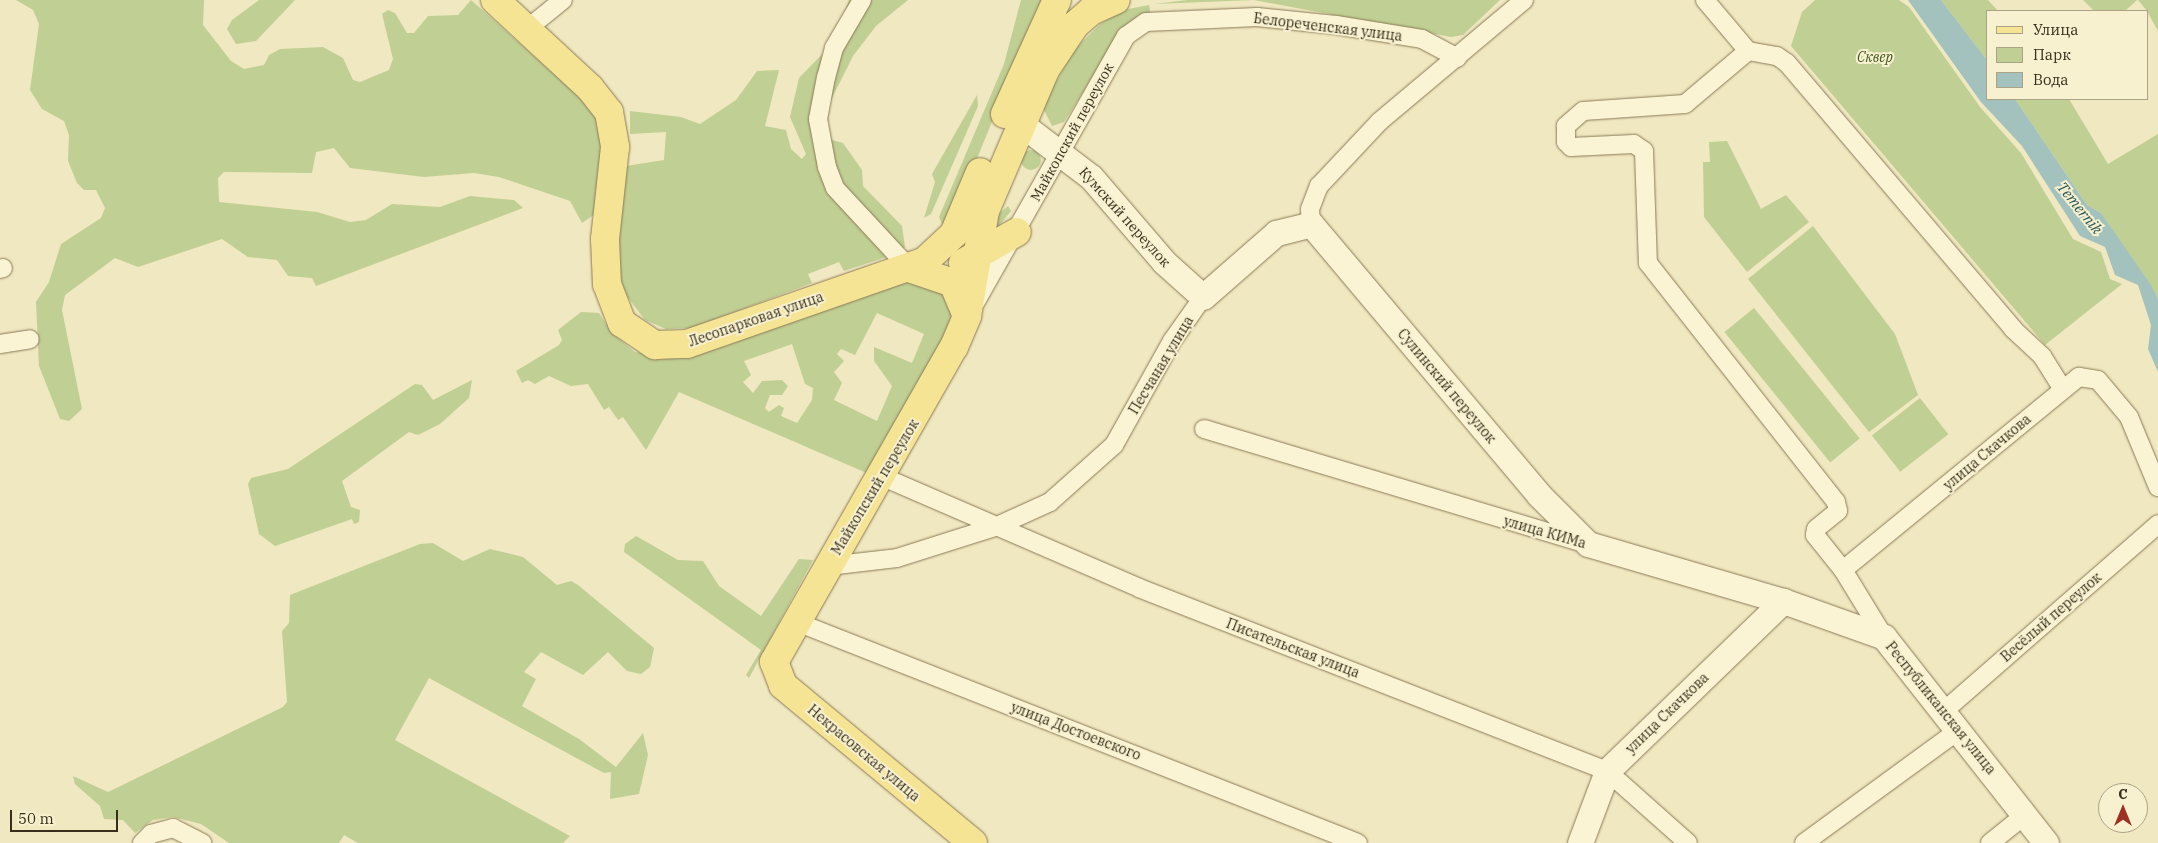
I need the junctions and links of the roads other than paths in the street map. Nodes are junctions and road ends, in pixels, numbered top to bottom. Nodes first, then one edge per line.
1 (495, 0) edge
2 (563, 0) edge
3 (862, 0) edge
4 (1057, 0) edge
5 (1116, 0) edge
6 (1524, 0) edge
7 (1705, 0) edge
8 (1135, 27) joint
9 (527, 29) junction
10 (1748, 50) junction
11 (1457, 58) junction
12 (1020, 123) junction
13 (1060, 152) junction
14 (1311, 224) junction
15 (1017, 232) junction
16 (970, 241) junction
17 (909, 268) junction
18 (1204, 297) junction
19 (967, 316) junction
20 (30, 339) dead end
21 (0, 344) edge
22 (2063, 389) junction
23 (1204, 429) dead end
24 (883, 477) junction
25 (2158, 487) edge
26 (2158, 524) edge
27 (995, 527) junction
28 (1588, 544) junction
29 (828, 566) junction
30 (1843, 570) junction
31 (1783, 601) junction
32 (794, 621) junction
33 (1884, 638) junction
34 (776, 653) joint
35 (1944, 711) junction
36 (1959, 730) junction
37 (1607, 771) junction
38 (2026, 815) junction
39 (142, 843) edge
40 (202, 843) edge
41 (973, 843) edge
42 (1358, 843) edge
43 (1580, 843) edge
44 (1688, 843) edge
45 (1804, 843) edge
46 (1990, 843) edge
47 (2046, 843) edge

1 - 9 main road, Лесопарковая улица
2 - 9 street
3 - 17 street
4 - 16 main road, Майкопский переулок
5 - 12 main road, Майкопский переулок
6 - 11 street
7 - 10 street
8 - 11 street, Белореченская улица
8 - 13 street, Майкопский переулок
9 - 17 main road, Лесопарковая улица
10 - 22 street
10 - 30 street, Республиканская улица
11 - 14 street
12 - 13 street, Кумский переулок
12 - 16 main road, Майкопский переулок
13 - 15 street, Майкопский переулок
13 - 18 street, Кумский переулок
14 - 18 street, Песчаная улица
14 - 28 street, Сулинский переулок
15 - 16 main road
15 - 19 street, Майкопский переулок
16 - 17 main road
16 - 17 main road, Майкопский переулок
16 - 19 main road, Майкопский переулок
17 - 19 main road
18 - 27 street, Песчаная улица
19 - 24 main road, Майкопский переулок
20 - 21 street
22 - 25 street, улица Скачкова
22 - 30 street, улица Скачкова
23 - 28 street, улица КИМа
24 - 27 street, Писательская улица
24 - 29 main road, Майкопский переулок
26 - 35 street, Весёлый переулок
27 - 29 street, Песчаная улица
27 - 37 street, Писательская улица
28 - 31 street, улица КИМа
29 - 32 main road, Майкопский переулок
30 - 33 street, Республиканская улица
31 - 33 street, улица КИМа
31 - 37 street, улица Скачкова
32 - 34 main road, Майкопский переулок
32 - 42 street, улица Достоевского
33 - 35 street, Республиканская улица
34 - 41 main road, Некрасовская улица
35 - 36 street, Республиканская улица
36 - 38 street, Республиканская улица
36 - 45 street
37 - 43 street, улица Скачкова
37 - 44 street, Писательская улица
38 - 46 street
38 - 47 street, Республиканская улица
39 - 40 street

